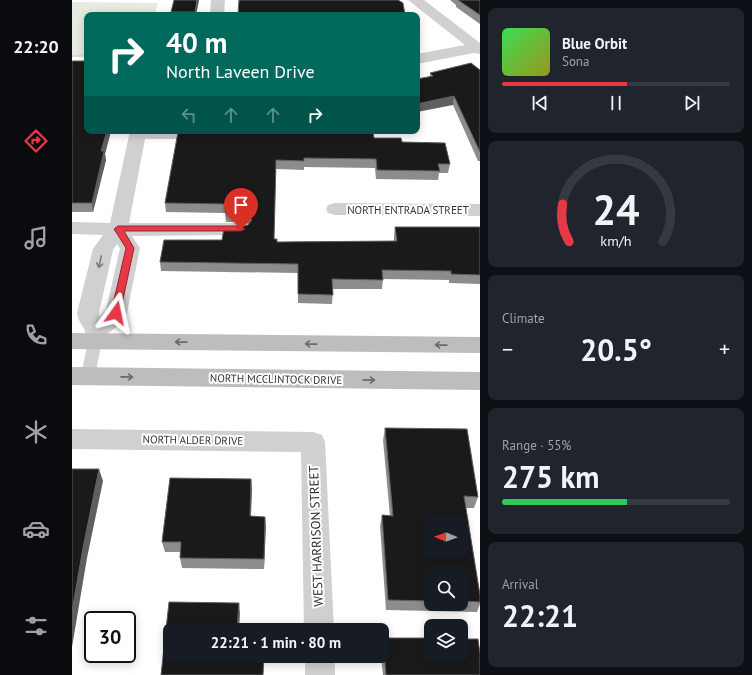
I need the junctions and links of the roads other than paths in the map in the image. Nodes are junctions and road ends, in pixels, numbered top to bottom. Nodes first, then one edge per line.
1 (218, 0) edge
2 (415, 0) edge
3 (217, 12) edge
4 (479, 48) edge
5 (420, 58) edge
6 (137, 134) edge
7 (335, 209) dead end
8 (480, 210) edge
9 (72, 228) edge
10 (118, 229) junction
11 (241, 229) edge
12 (96, 336) junction
13 (72, 341) edge
14 (480, 346) edge
15 (80, 376) edge
16 (480, 381) edge
17 (72, 439) edge
18 (313, 442) joint
19 (319, 623) edge
20 (320, 663) edge
21 (320, 675) edge

1 - 3 street
2 - 4 street
4 - 5 street
6 - 10 street
7 - 8 street, NORTH ENTRADA STREET
9 - 10 street
10 - 11 street
10 -> 12 street
10 - 12 street
12 - 13 main road
14 -> 12 main road
12 - 15 lane
15 -> 16 main road, NORTH MCCLINTOCK DRIVE
17 - 18 street, NORTH ALDER DRIVE
18 - 19 street, WEST HARRISON STREET
20 - 21 street

